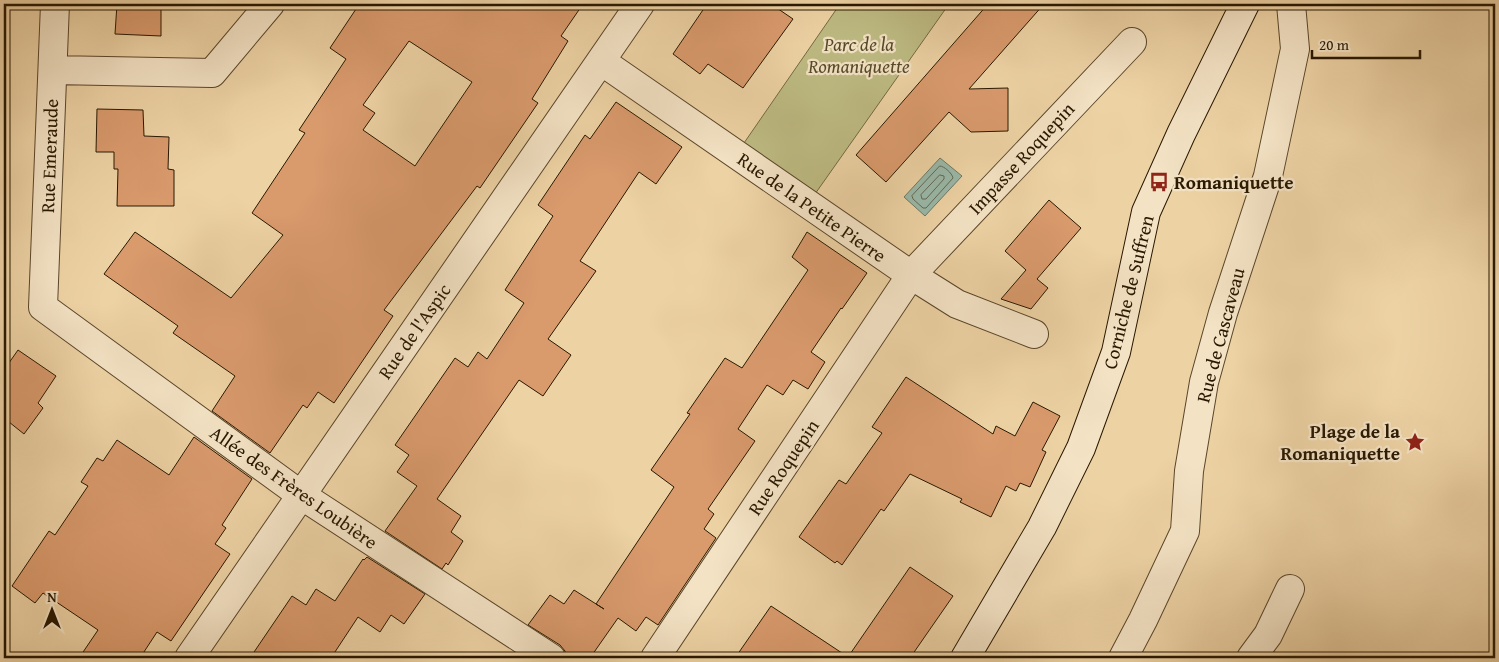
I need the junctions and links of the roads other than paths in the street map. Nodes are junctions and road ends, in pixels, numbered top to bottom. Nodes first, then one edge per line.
1 (55, 4) edge
2 (270, 4) edge
3 (640, 4) edge
4 (1245, 4) edge
5 (1291, 4) edge
6 (1132, 42) dead end
7 (601, 61) junction
8 (53, 70) junction
9 (911, 275) junction
10 (43, 307) joint
11 (1034, 334) dead end
12 (301, 495) junction
13 (1290, 589) dead end
14 (189, 658) edge
15 (551, 658) edge
16 (655, 658) edge
17 (965, 658) edge
18 (1123, 658) edge
19 (1250, 658) edge

1 - 8 street, Rue Emeraude
2 - 8 street
3 - 7 street, Rue de l'Aspic
4 - 17 street, Corniche de Suffren
5 - 18 street, Rue de Cascaveau
6 - 9 street, Impasse Roquepin
7 - 9 street, Rue de la Petite Pierre
7 - 12 street, Rue de l'Aspic
8 - 10 street, Rue Emeraude
9 - 11 street, Rue de la Petite Pierre
9 - 16 street, Rue Roquepin
10 - 12 street, Allée des Frères Loubière
12 - 14 street, Rue de l'Aspic
12 - 15 street, Allée des Frères Loubière
13 - 19 street

